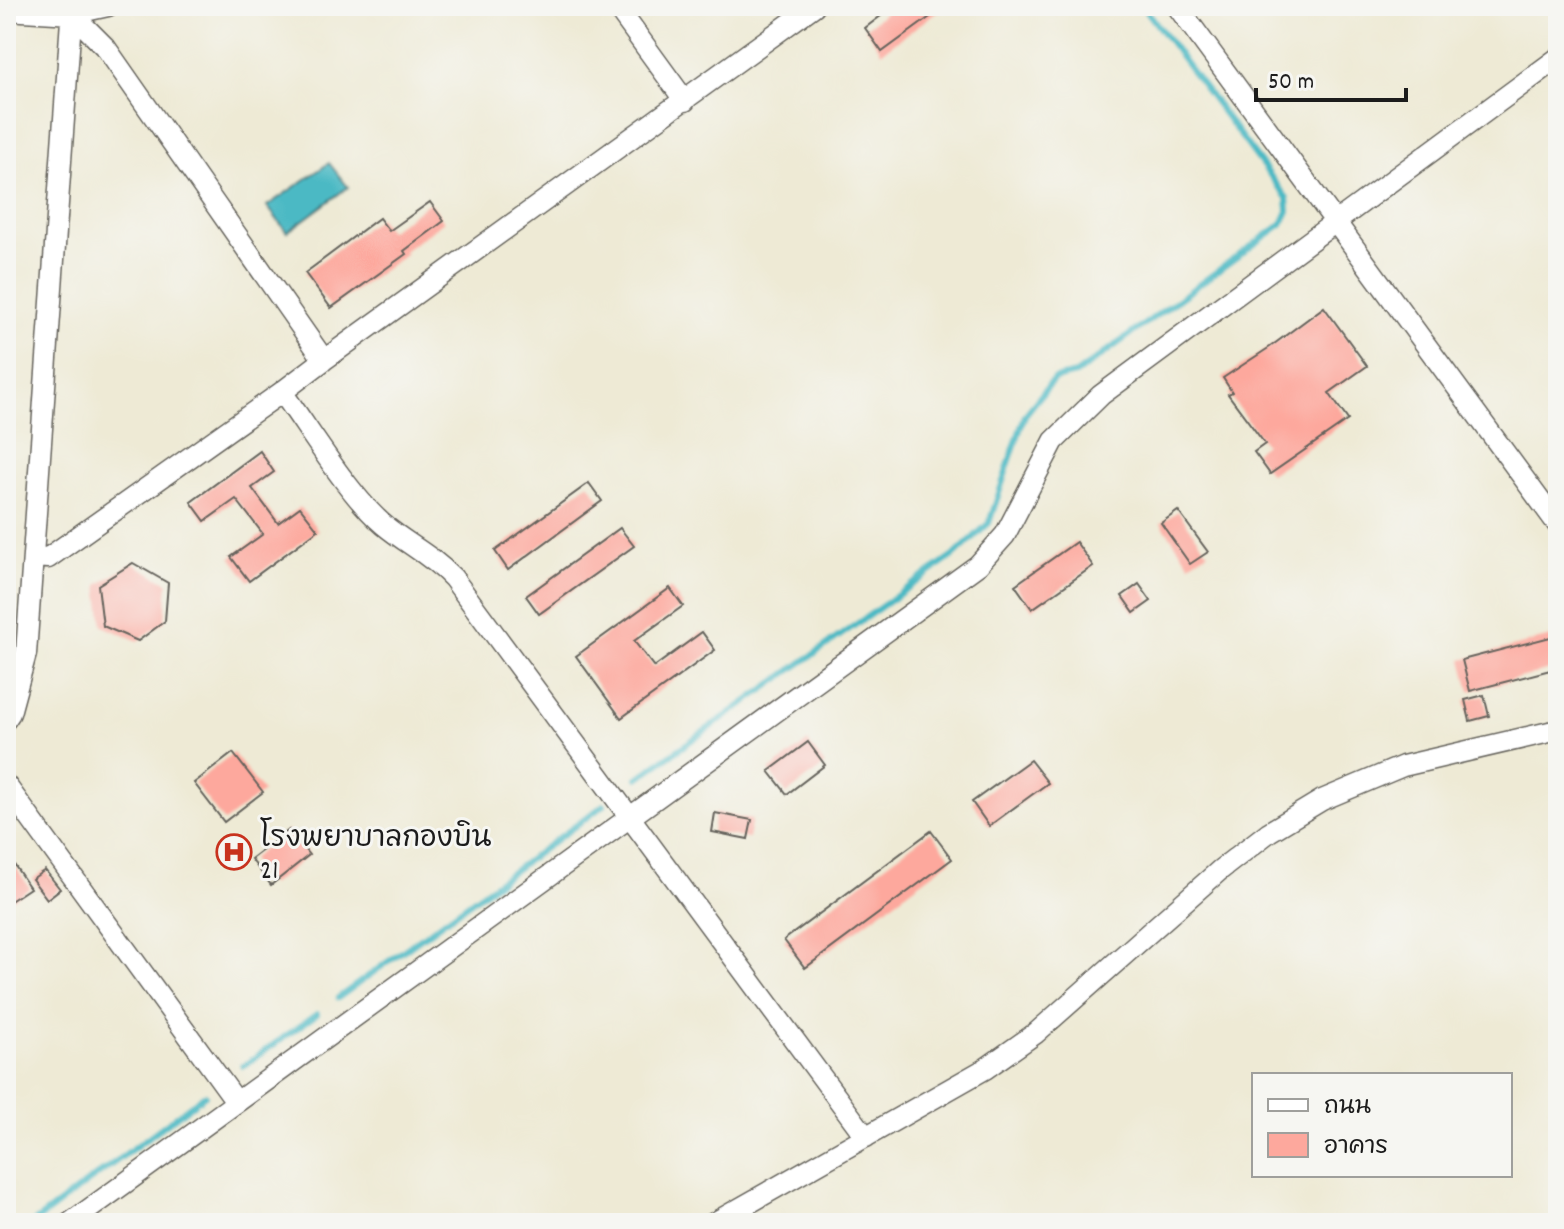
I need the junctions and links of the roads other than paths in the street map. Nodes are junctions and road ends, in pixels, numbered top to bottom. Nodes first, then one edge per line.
1 (108, 6) edge
2 (616, 6) edge
3 (814, 6) edge
4 (1177, 6) edge
5 (6, 10) edge
6 (72, 10) edge
7 (1558, 58) edge
8 (685, 101) junction
9 (1334, 221) junction
10 (324, 360) junction
11 (282, 392) junction
12 (1558, 525) edge
13 (33, 557) junction
14 (6, 719) edge
15 (1558, 730) edge
16 (6, 785) edge
17 (630, 817) junction
18 (236, 1101) junction
19 (866, 1137) junction
20 (70, 1223) edge
21 (714, 1223) edge

1 - 6 lane
2 - 8 lane
3 - 8 lane
4 - 9 lane
5 - 6 lane
6 - 10 lane
6 - 13 lane
7 - 9 lane
8 - 10 lane
9 - 12 lane
9 - 17 lane
10 - 11 lane
11 - 13 lane
11 - 17 lane
13 - 14 lane
15 - 19 lane
16 - 18 lane
17 - 18 lane
17 - 19 lane
18 - 20 lane
19 - 21 lane

